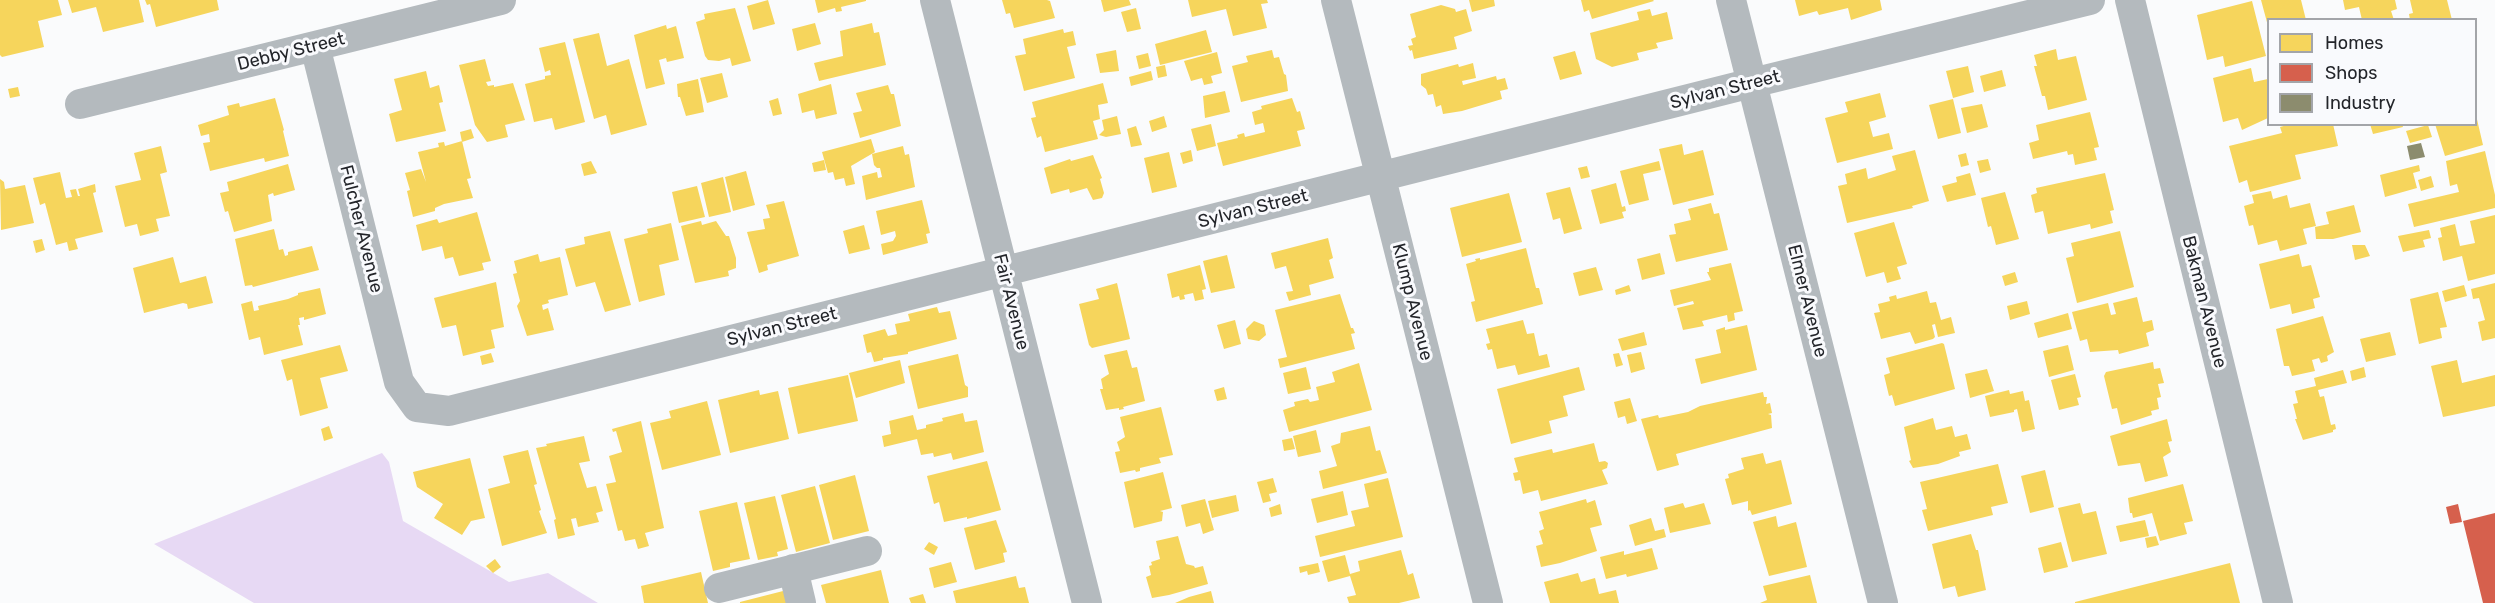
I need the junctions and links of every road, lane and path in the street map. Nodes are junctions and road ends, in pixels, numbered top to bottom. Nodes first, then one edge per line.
1 (501, 0) edge
2 (935, 0) edge
3 (1336, 0) edge
4 (1731, 0) edge
5 (2090, 0) edge
6 (2130, 0) edge
7 (315, 46) junction
8 (1752, 83) junction
9 (80, 104) dead end
10 (1380, 177) junction
11 (1003, 272) junction
12 (417, 407) joint
13 (867, 551) dead end
14 (793, 569) junction
15 (719, 588) dead end
16 (801, 603) edge
17 (1087, 603) edge
18 (1488, 603) edge
19 (1883, 603) edge
20 (2278, 603) edge

1 - 7 street, Debby Street
2 - 11 street, Fair Avenue
3 - 10 street, Klump Avenue
4 - 8 street, Elmer Avenue
5 - 8 street, Sylvan Street
6 - 20 street, Bakman Avenue
7 - 9 street, Debby Street
7 - 12 street, Fulcher Avenue
8 - 10 street, Sylvan Street
8 - 19 street, Elmer Avenue
10 - 11 street, Sylvan Street
10 - 18 street, Klump Avenue
11 - 12 street, Sylvan Street
11 - 17 street, Fair Avenue
13 - 14 street
14 - 15 street
14 - 16 street

